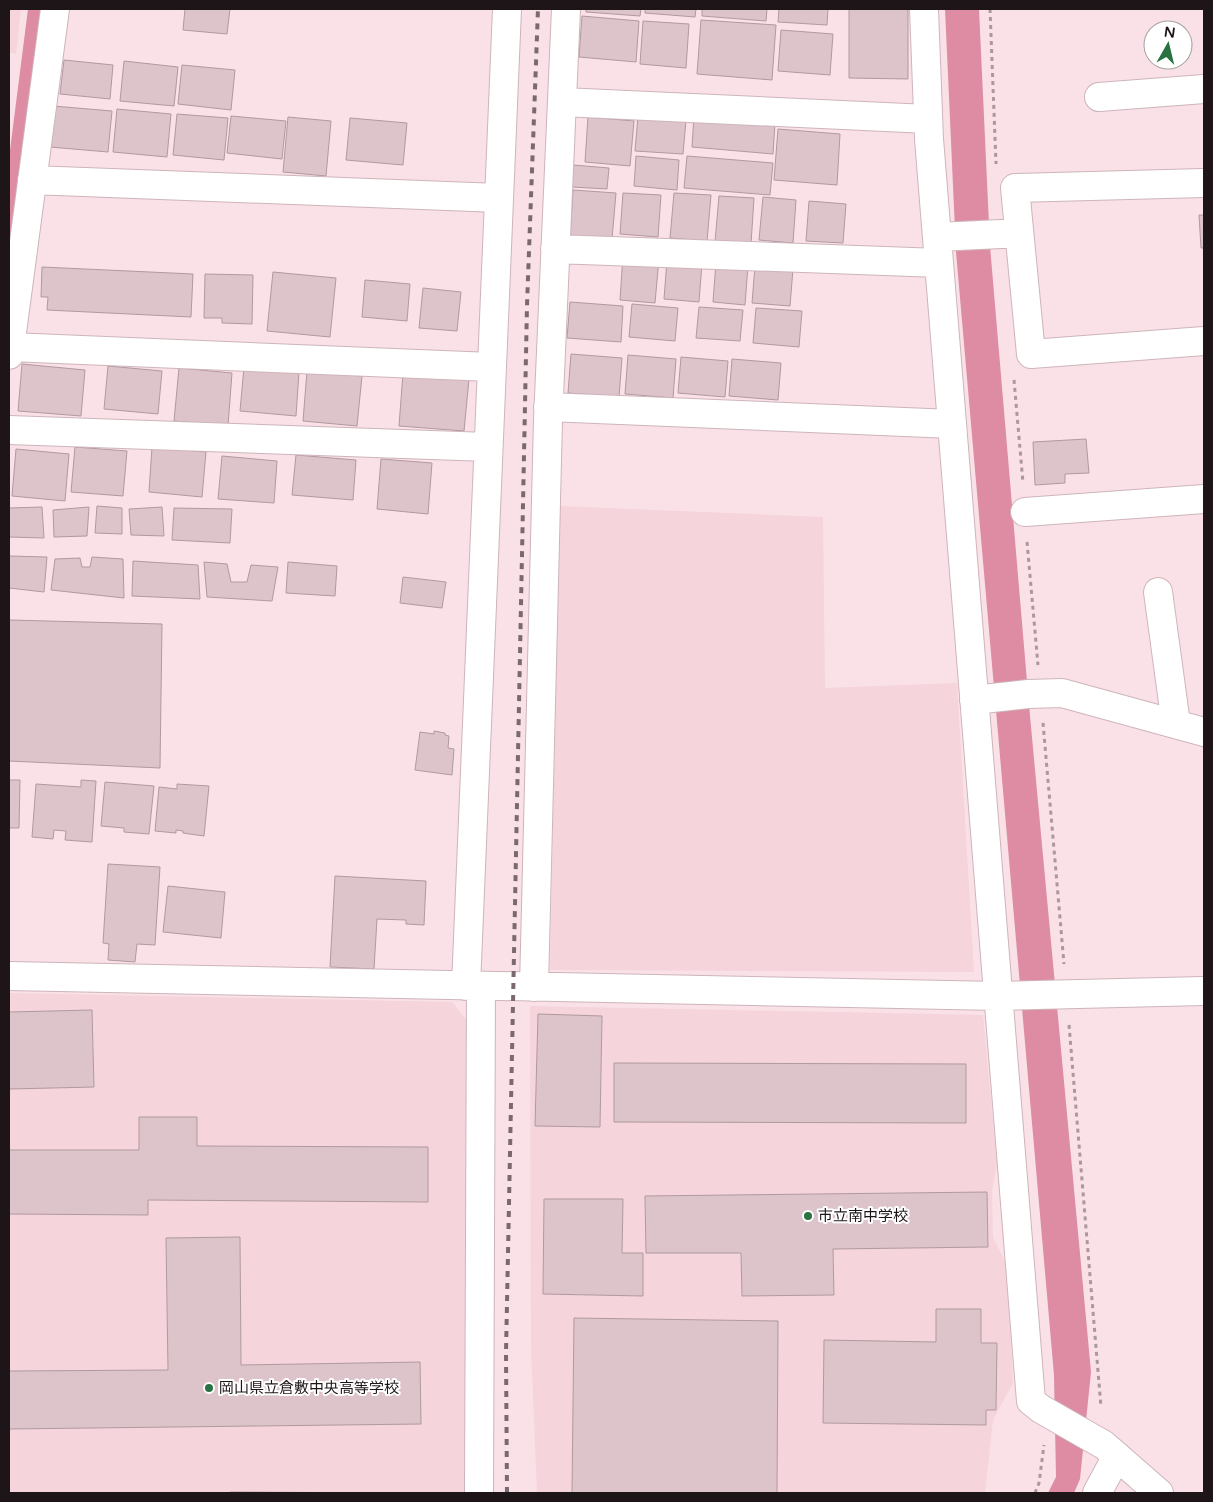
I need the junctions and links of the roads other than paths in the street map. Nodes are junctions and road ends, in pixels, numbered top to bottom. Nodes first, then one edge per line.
1 (54, 9) edge
2 (507, 9) edge
3 (566, 9) edge
4 (924, 9) edge
5 (1204, 89) edge
6 (1099, 97) dead end
7 (562, 102) junction
8 (928, 119) junction
9 (32, 180) junction
10 (1204, 183) edge
11 (499, 198) junction
12 (1007, 235) junction
13 (941, 246) junction
14 (555, 249) junction
15 (1204, 341) edge
16 (9, 351) edge
17 (492, 367) junction
18 (548, 407) junction
19 (952, 424) junction
20 (9, 430) edge
21 (488, 447) junction
22 (1204, 499) edge
23 (1025, 512) road end
24 (1158, 592) dead end
25 (984, 699) junction
26 (1176, 724) junction
27 (1204, 732) edge
28 (9, 976) edge
29 (473, 986) junction
30 (534, 987) junction
31 (1204, 991) edge
32 (1007, 996) junction
33 (1106, 1447) junction
34 (479, 1493) edge
35 (1097, 1493) edge
36 (1159, 1493) edge

1 - 9 street
2 - 11 street
3 - 7 street
4 - 8 street
5 - 6 street
7 - 8 street
7 - 14 street
8 - 13 street
9 - 11 street
9 - 16 street
10 - 12 street
11 - 17 street
12 - 13 street
12 - 15 street
13 - 14 street
13 - 19 street
14 - 18 street
16 - 17 street
17 - 21 street
18 - 19 street
18 - 30 street
19 - 25 street
20 - 21 street
21 - 29 street
22 - 23 street
24 - 26 street
25 - 26 street
25 - 32 street
26 - 27 street
28 - 29 street
29 - 30 street
29 - 34 street
30 - 32 street
31 - 32 street
32 - 33 street
33 - 35 street
33 - 36 street

